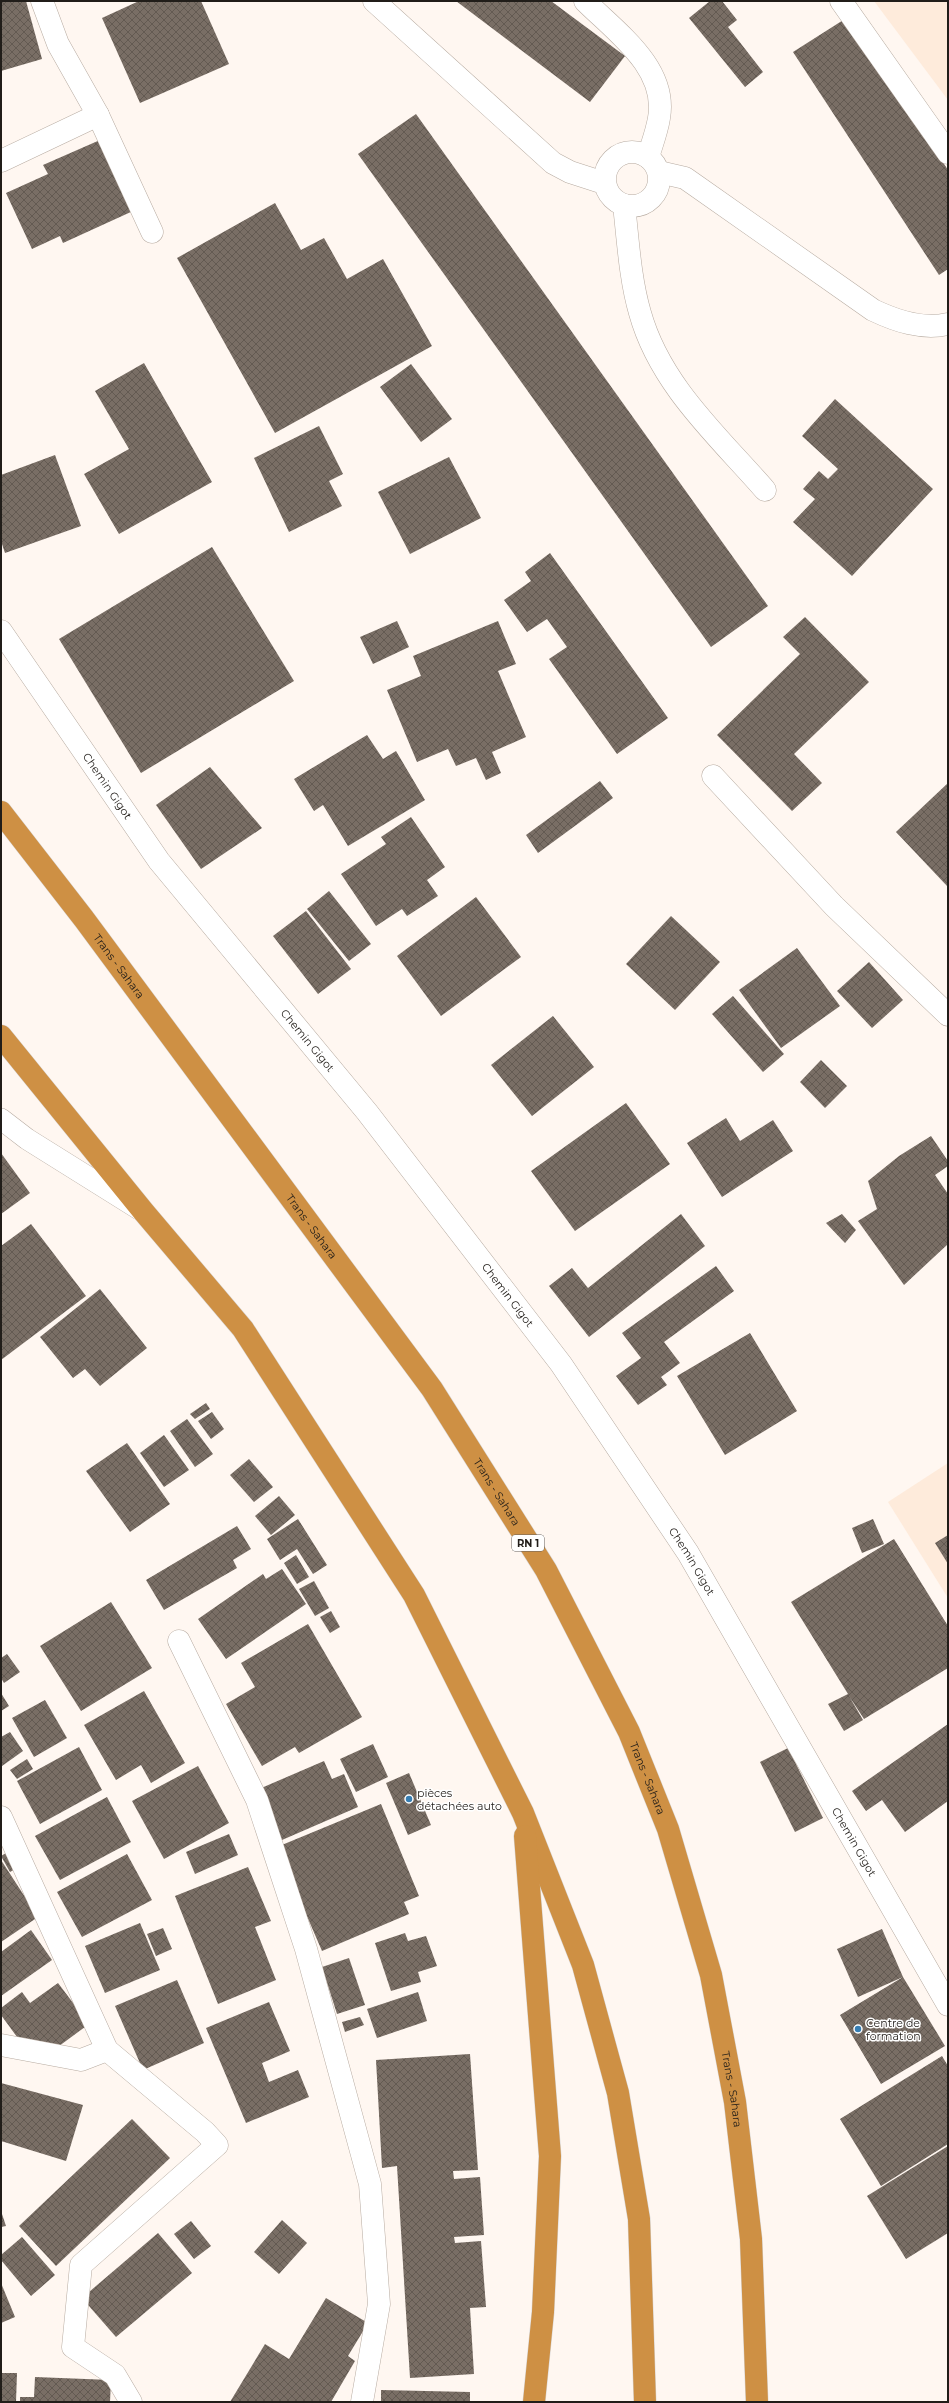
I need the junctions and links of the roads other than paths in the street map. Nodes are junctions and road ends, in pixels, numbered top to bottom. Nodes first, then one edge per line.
1 (42, 1) edge
2 (374, 1) edge
3 (585, 1) edge
4 (841, 1) edge
5 (98, 115) junction
6 (948, 153) edge
7 (1, 161) edge
8 (653, 164) junction
9 (604, 183) junction
10 (624, 205) junction
11 (152, 232) dead end
12 (948, 324) edge
13 (765, 490) dead end
14 (1, 631) edge
15 (713, 776) dead end
16 (1, 812) edge
17 (948, 1015) edge
18 (1, 1036) edge
19 (1, 1119) edge
20 (143, 1211) junction
21 (179, 1641) dead end
22 (524, 1813) junction
23 (1, 1817) edge
24 (948, 2005) edge
25 (1, 2045) edge
26 (107, 2050) junction
27 (131, 2402) edge
28 (362, 2402) edge
29 (534, 2402) edge
30 (645, 2402) edge
31 (757, 2402) edge

1 - 5 street
2 - 9 street
3 - 8 street
4 - 6 street
5 - 7 street
5 - 11 street
8 - 9 street
8 - 10 street
8 - 12 street
9 - 10 street
10 - 13 street
14 - 24 street, Chemin Gigot
15 - 17 street
16 - 31 highway, Trans - Sahara / RN 1
18 - 20 highway
19 - 20 lane
20 - 22 highway
21 - 28 street
22 - 29 highway
22 - 30 highway
23 - 26 street
25 - 26 street
26 - 27 street

